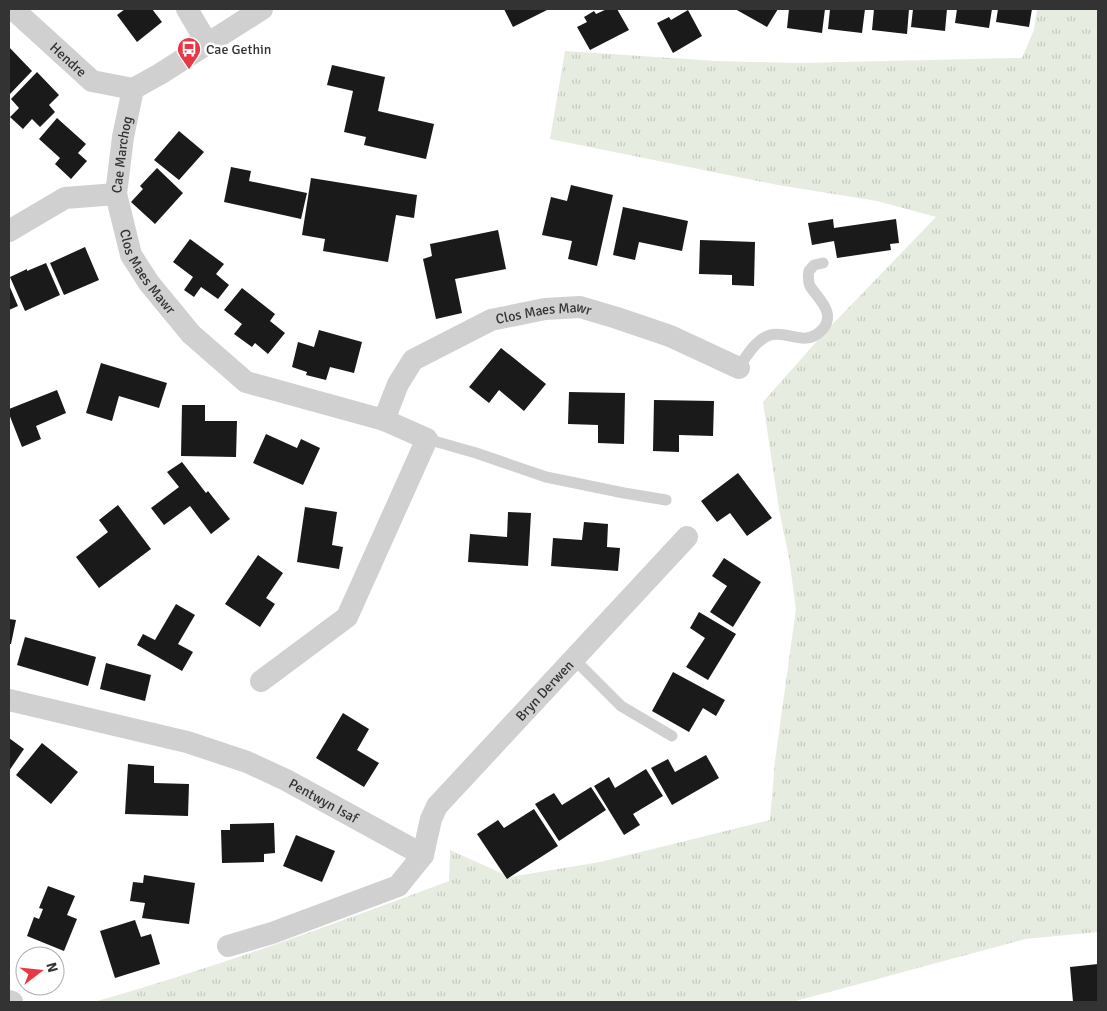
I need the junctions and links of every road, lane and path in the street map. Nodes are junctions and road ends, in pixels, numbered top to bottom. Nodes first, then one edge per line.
1 (14, 9) edge
2 (187, 9) edge
3 (262, 9) edge
4 (207, 43) junction
5 (133, 89) junction
6 (116, 194) junction
7 (9, 232) edge
8 (823, 263) dead end
9 (739, 368) joint
10 (384, 420) junction
11 (427, 439) junction
12 (666, 500) dead end
13 (688, 537) dead end
14 (574, 659) junction
15 (261, 681) dead end
16 (9, 700) edge
17 (672, 736) dead end
18 (423, 855) junction
19 (228, 946) dead end

1 - 5 street, Hendre
2 - 4 street
3 - 4 street
4 - 5 street
5 - 6 street, Cae Marchog
6 - 7 street, Cae Marchog
6 - 10 street, Clos Maes Mawr
8 - 9 lane
9 - 10 street, Clos Maes Mawr
10 - 11 street, Clos Maes Mawr
11 - 12 lane
11 - 15 street
13 - 14 street, Bryn Derwen
14 - 17 lane
14 - 18 street, Bryn Derwen
16 - 18 street, Pentwyn Isaf
18 - 19 street

